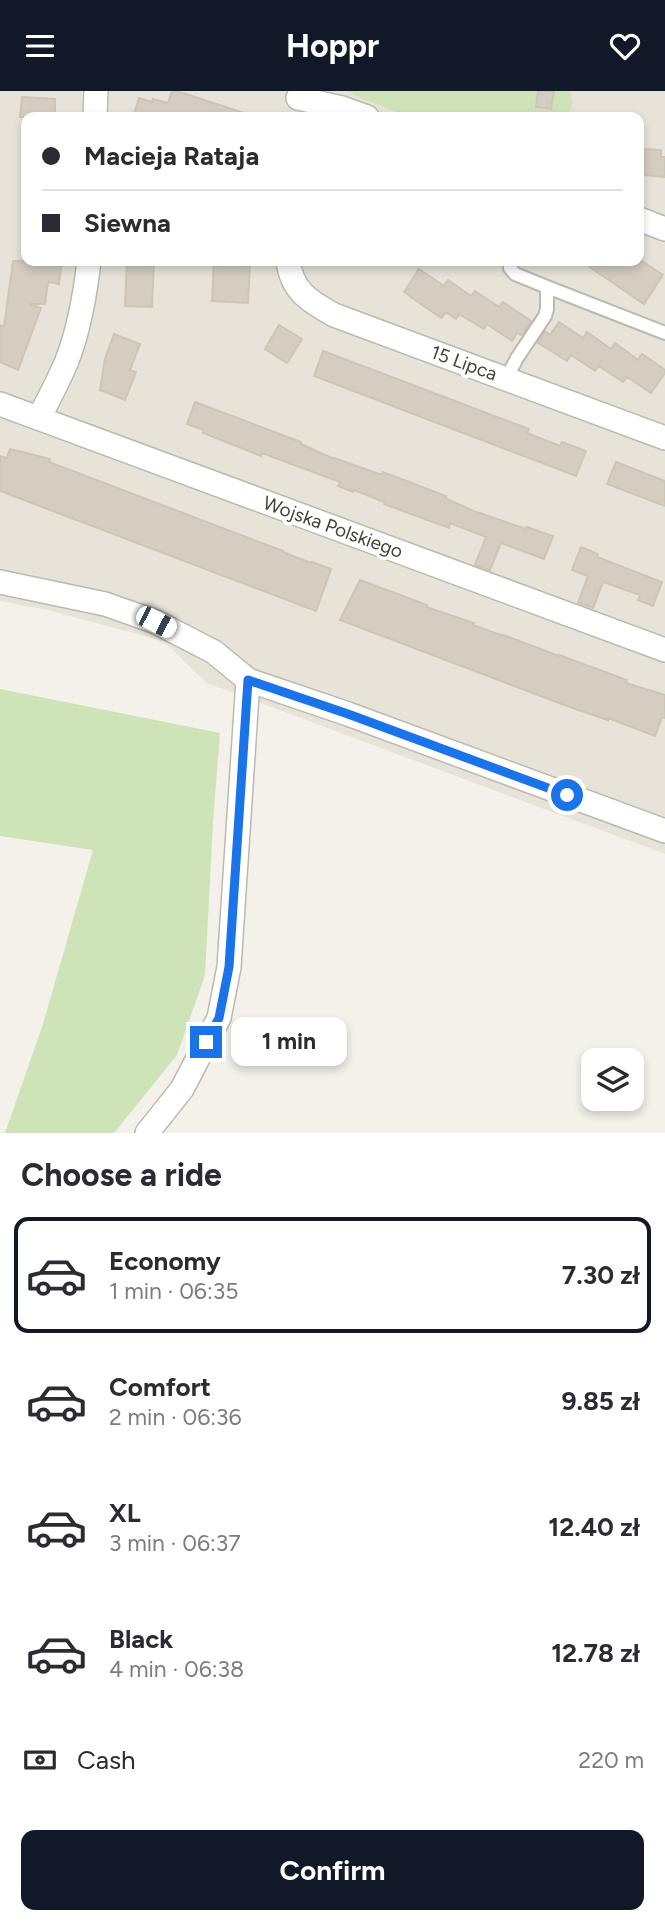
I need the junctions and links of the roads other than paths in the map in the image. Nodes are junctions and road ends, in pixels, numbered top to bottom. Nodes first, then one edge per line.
1 (96, 91) edge
2 (298, 102) edge
3 (95, 112) edge
4 (353, 112) edge
5 (644, 221) edge
6 (665, 229) edge
7 (89, 266) edge
8 (289, 266) edge
9 (510, 266) edge
10 (547, 287) junction
11 (665, 333) edge
12 (506, 379) junction
13 (0, 404) edge
14 (39, 418) junction
15 (665, 438) edge
16 (0, 582) edge
17 (665, 650) edge
18 (248, 680) junction
19 (665, 831) edge
20 (147, 1133) edge

1 - 3 street
2 - 4 street
5 - 6 street
7 - 14 street
8 - 12 street, 15 Lipca
9 - 10 lane
10 - 11 lane
10 - 12 lane
12 - 15 street, 15 Lipca
13 - 14 street, Wojska Polskiego
14 - 17 street, Wojska Polskiego
16 - 18 street
18 - 19 street
18 - 20 street

